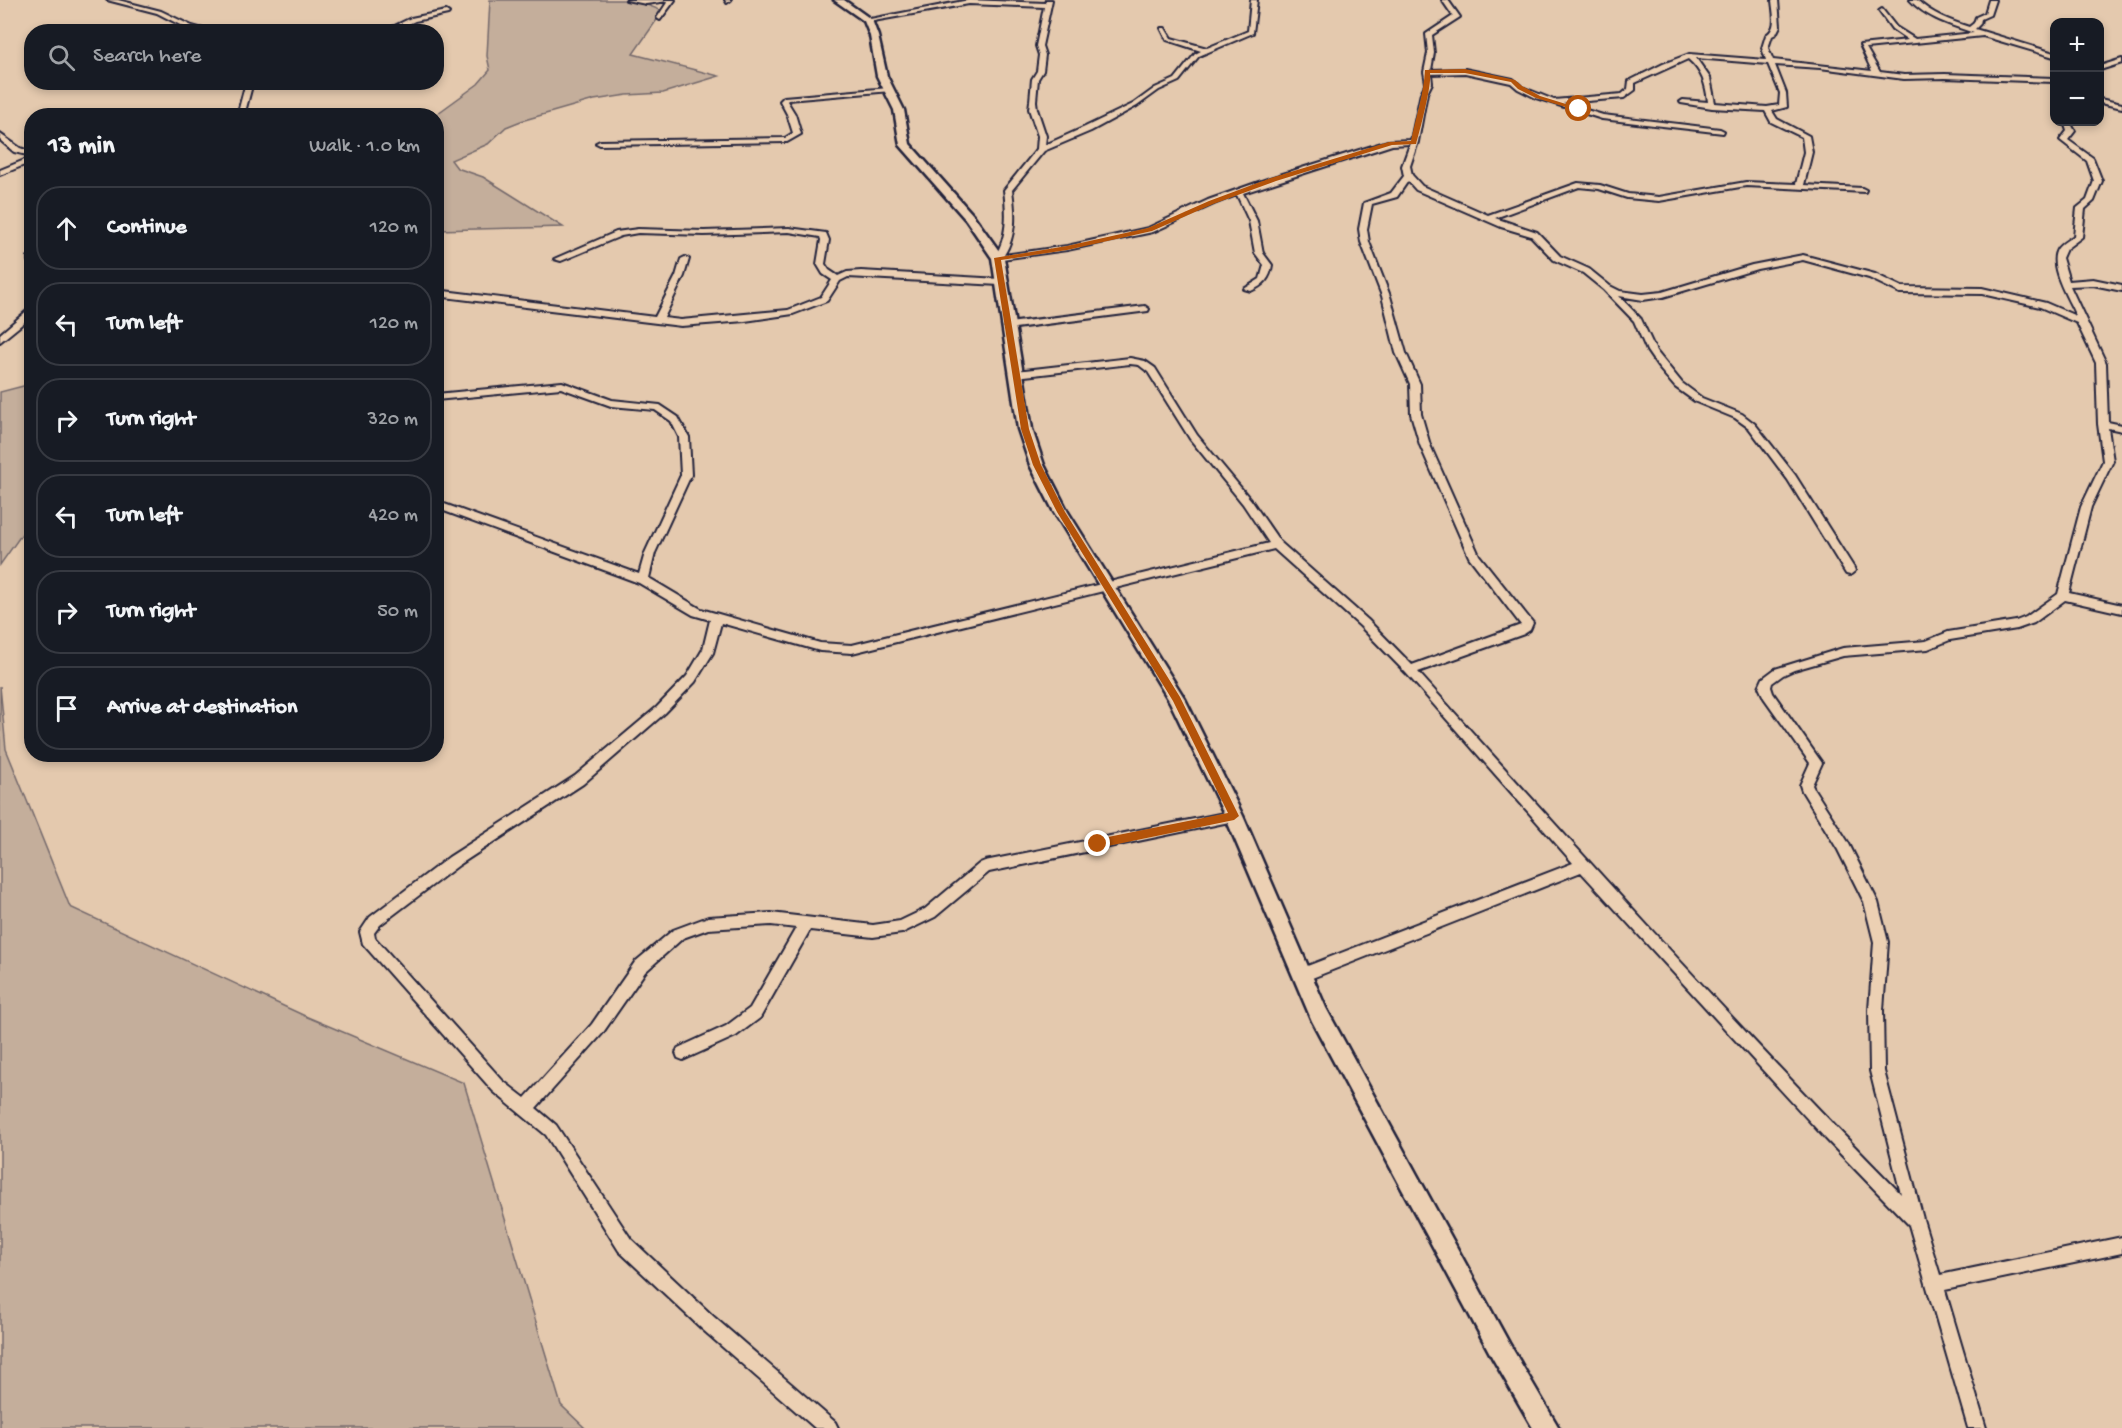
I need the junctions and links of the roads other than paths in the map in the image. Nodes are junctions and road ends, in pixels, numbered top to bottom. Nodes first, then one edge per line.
1 (110, 0) edge
2 (629, 0) edge
3 (666, 0) edge
4 (672, 0) edge
5 (838, 0) edge
6 (1254, 0) edge
7 (1445, 0) edge
8 (1775, 0) edge
9 (1913, 0) edge
10 (1992, 0) edge
11 (1049, 2) edge
12 (936, 4) edge
13 (1882, 11) dead end
14 (446, 13) dead end
15 (660, 18) dead end
16 (868, 20) junction
17 (182, 24) edge
18 (402, 24) edge
19 (1162, 29) dead end
20 (1971, 29) junction
21 (1986, 34) junction
22 (1915, 41) junction
23 (1205, 50) junction
24 (2050, 54) edge
25 (1689, 56) junction
26 (2122, 61) edge
27 (1773, 63) junction
28 (2104, 67) edge
29 (1427, 72) junction
30 (1877, 73) junction
31 (2050, 80) edge
32 (248, 90) edge
33 (889, 90) junction
34 (1557, 101) junction
35 (1683, 102) dead end
36 (2104, 102) edge
37 (1712, 106) junction
38 (2122, 106) edge
39 (242, 108) edge
40 (1767, 109) junction
41 (2069, 126) edge
42 (1720, 131) dead end
43 (0, 136) edge
44 (1414, 142) junction
45 (600, 143) dead end
46 (1041, 149) junction
47 (24, 152) edge
48 (24, 162) edge
49 (0, 173) edge
50 (1408, 176) junction
51 (1800, 185) junction
52 (1862, 190) dead end
53 (1239, 192) junction
54 (1487, 218) junction
55 (998, 258) junction
56 (558, 259) dead end
57 (684, 259) dead end
58 (837, 279) junction
59 (1000, 282) junction
60 (2066, 284) junction
61 (1607, 288) junction
62 (2122, 288) edge
63 (1248, 289) dead end
64 (444, 296) edge
65 (1145, 309) dead end
66 (24, 318) edge
67 (658, 321) junction
68 (2081, 321) junction
69 (1008, 326) junction
70 (0, 339) edge
71 (1016, 374) junction
72 (444, 396) edge
73 (2103, 424) junction
74 (2122, 428) edge
75 (444, 507) edge
76 (1276, 545) junction
77 (1850, 571) dead end
78 (643, 580) junction
79 (1108, 586) junction
80 (2063, 596) junction
81 (2122, 609) edge
82 (717, 619) junction
83 (1410, 670) junction
84 (1234, 816) junction
85 (1583, 866) junction
86 (806, 923) junction
87 (1302, 975) junction
88 (683, 1053) dead end
89 (525, 1108) junction
90 (1915, 1219) junction
91 (2122, 1245) edge
92 (1935, 1284) junction
93 (829, 1428) edge
94 (1547, 1428) edge
95 (1977, 1428) edge

1 - 17 street
2 - 3 street
4 - 15 street
5 - 16 street
6 - 23 street
7 - 29 street
8 - 27 street
9 - 20 street
10 - 20 street
11 - 12 street
11 - 46 street
12 - 16 street
13 - 22 street
14 - 18 street
16 - 33 street
19 - 23 street
20 - 21 street
21 - 22 street
21 - 24 street
22 - 30 street
23 - 46 street
25 - 27 street
25 - 34 street
25 - 37 street
26 - 28 street
27 - 30 street
27 - 40 street
29 - 34 street
29 - 44 street
30 - 31 street
32 - 39 street
33 - 45 street
33 - 55 street
34 - 42 street
35 - 37 street
36 - 38 street
37 - 40 street
40 - 51 street
41 - 60 street
43 - 47 street
44 - 50 street
44 - 53 street
46 - 55 street
48 - 49 street
50 - 54 street
50 - 83 street
51 - 52 street
51 - 54 street
53 - 55 street
53 - 63 street
54 - 61 street
55 - 59 street
56 - 58 street
57 - 67 street
58 - 59 street
58 - 67 street
59 - 69 street
60 - 62 street
60 - 68 street
61 - 68 street
61 - 77 street
64 - 67 street
65 - 69 street
66 - 70 street
68 - 73 street
69 - 71 street
71 - 76 street
71 - 79 street
72 - 78 street
73 - 74 street
73 - 80 street
75 - 78 street
76 - 79 street
76 - 83 street
78 - 82 street
79 - 82 street
79 - 84 street
80 - 81 street
80 - 90 street
82 - 89 street
83 - 85 street
84 - 86 street
84 - 87 street
85 - 87 street
85 - 90 street
86 - 88 street
86 - 89 street
87 - 94 street
89 - 93 street
90 - 92 street
91 - 92 street
92 - 95 street

